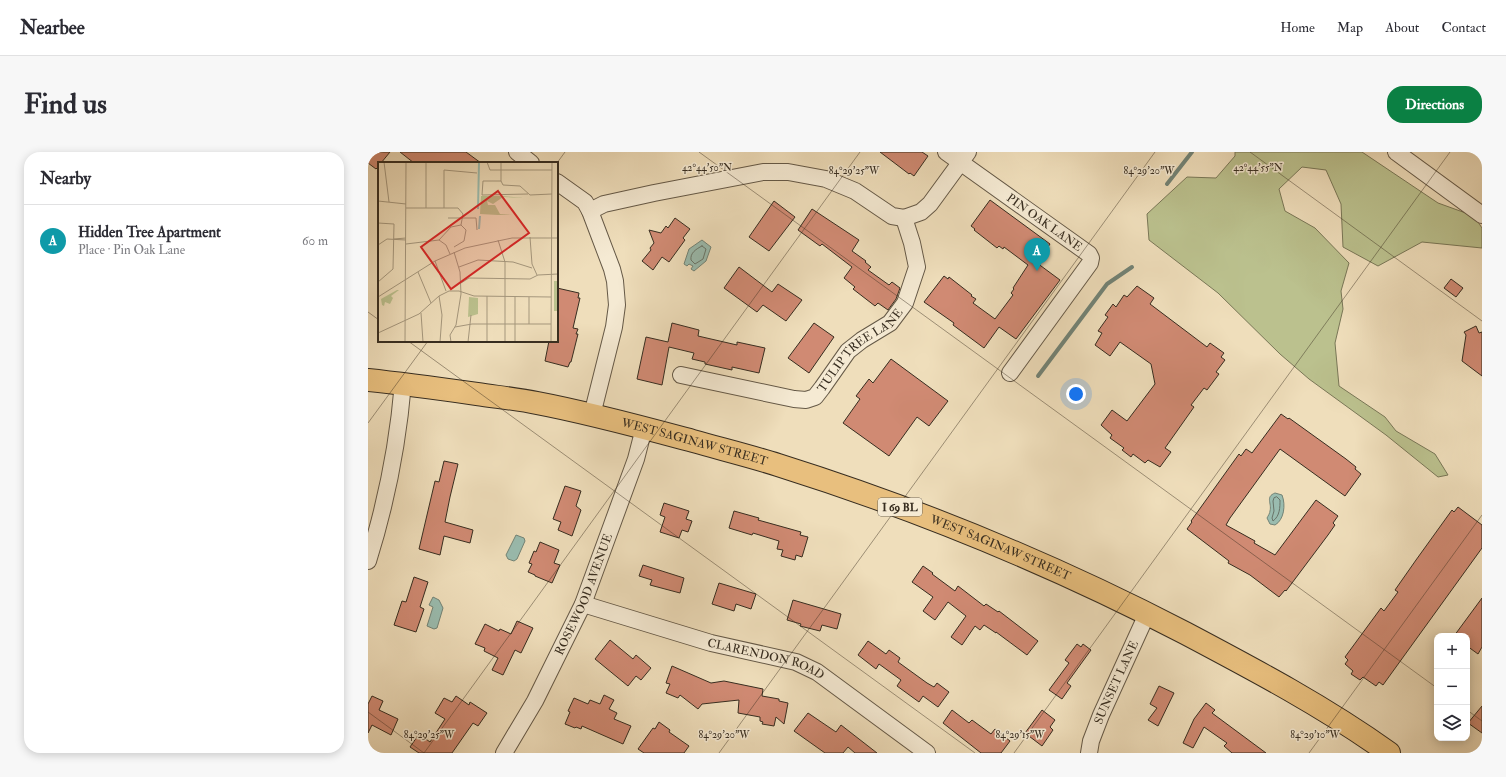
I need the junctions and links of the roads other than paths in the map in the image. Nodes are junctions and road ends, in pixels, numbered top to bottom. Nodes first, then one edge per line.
1 (517, 152) edge
2 (946, 152) edge
3 (1396, 152) edge
4 (964, 157) edge
5 (530, 162) edge
6 (558, 183) edge
7 (590, 211) junction
8 (1482, 215) edge
9 (904, 218) junction
10 (1010, 373) dead end
11 (681, 375) dead end
12 (368, 380) edge
13 (403, 384) junction
14 (592, 415) junction
15 (644, 428) junction
16 (368, 561) edge
17 (584, 604) junction
18 (1147, 614) junction
19 (504, 753) edge
20 (927, 753) edge
21 (1089, 753) edge
22 (1389, 753) edge

1 - 5 street
2 - 4 street
3 - 8 street
4 - 9 street
4 - 10 street, PIN OAK LANE
6 - 7 street
7 - 9 street
7 - 14 street
9 - 11 street, TULIP TREE LANE
12 - 13 main road, WEST SAGINAW STREET / I 69 BL
13 - 14 main road, WEST SAGINAW STREET / I 69 BL
13 - 16 street
14 - 15 main road, WEST SAGINAW STREET / I 69 BL
15 - 17 street, ROSEWOOD AVENUE
15 - 18 main road, WEST SAGINAW STREET / I 69 BL
17 - 19 street, ROSEWOOD AVENUE
17 - 20 street, CLARENDON ROAD
18 - 21 street, SUNSET LANE
18 - 22 main road, WEST SAGINAW STREET / I 69 BL

